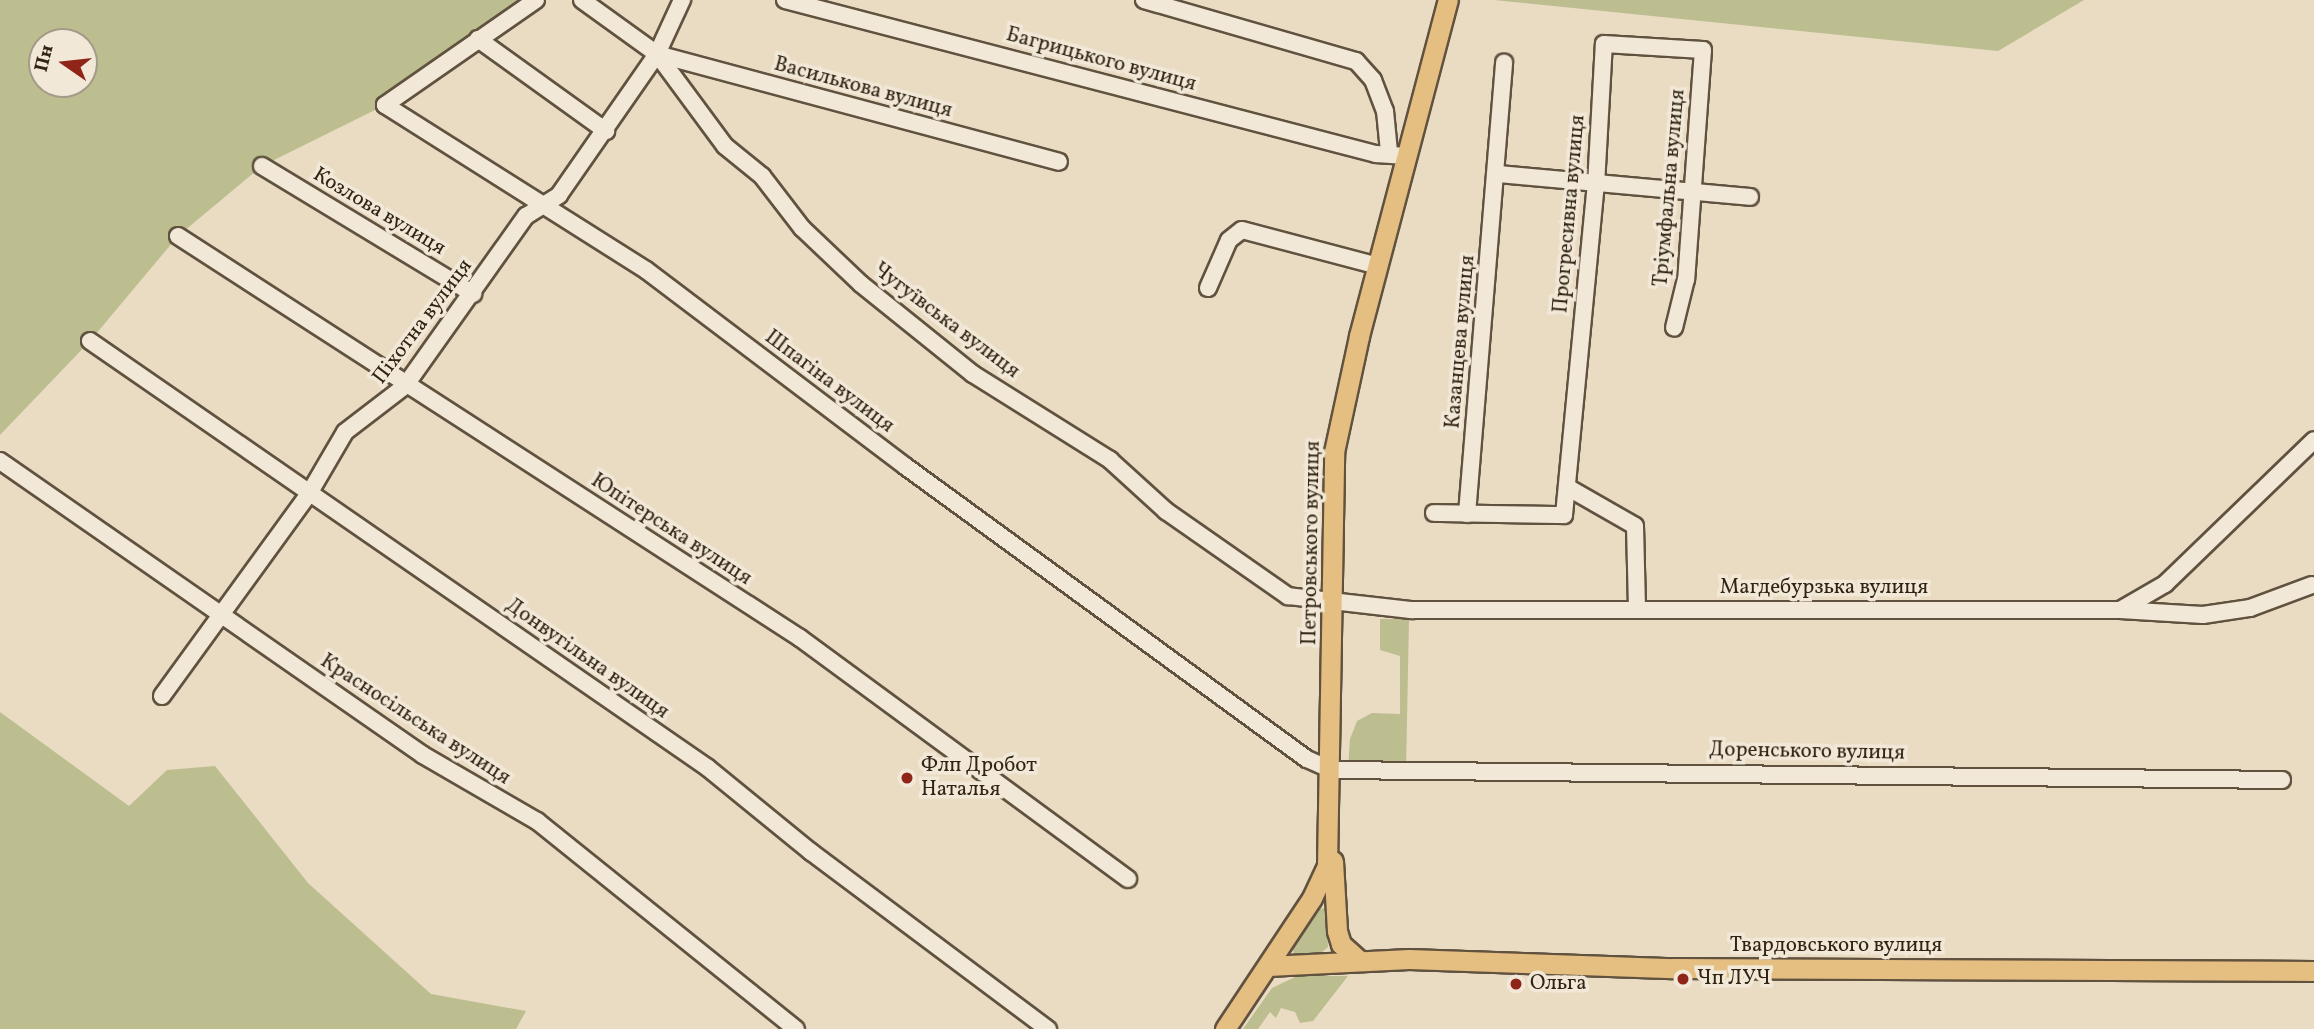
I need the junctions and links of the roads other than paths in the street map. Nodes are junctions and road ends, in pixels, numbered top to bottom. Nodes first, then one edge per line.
1 (536, 0) edge
2 (582, 0) edge
3 (682, 0) edge
4 (785, 0) edge
5 (1144, 0) edge
6 (1448, 0) edge
7 (478, 39) junction
8 (1703, 50) joint
9 (657, 54) junction
10 (1504, 63) dead end
11 (606, 131) junction
12 (1398, 154) junction
13 (1059, 162) dead end
14 (262, 166) dead end
15 (1497, 174) junction
16 (1595, 185) junction
17 (1690, 191) junction
18 (1750, 197) dead end
19 (545, 208) junction
20 (178, 236) dead end
21 (1378, 266) junction
22 (1208, 288) dead end
23 (473, 294) junction
24 (1674, 328) dead end
25 (90, 341) dead end
26 (405, 386) junction
27 (2314, 440) edge
28 (0, 461) edge
29 (1567, 487) junction
30 (310, 492) junction
31 (1434, 513) dead end
32 (1467, 514) junction
33 (2312, 585) edge
34 (1332, 603) junction
35 (1637, 609) junction
36 (2120, 610) junction
37 (220, 615) junction
38 (162, 696) dead end
39 (1332, 770) junction
40 (2282, 780) dead end
41 (1332, 810) junction
42 (1128, 879) dead end
43 (1311, 898) junction
44 (1335, 913) junction
45 (1359, 960) junction
46 (1268, 967) junction
47 (2314, 971) edge
48 (796, 1029) edge
49 (1048, 1029) edge
50 (1225, 1029) edge

1 - 7 street, Шпагіна вулиця
2 - 9 street
3 - 9 street, Піхотна вулиця
4 - 12 street, Багрицького вулиця
5 - 12 street
6 - 12 main road, Петровського вулиця
7 - 11 street
7 - 19 street, Шпагіна вулиця
8 - 16 street, Прогресивна вулиця
8 - 17 street, Тріумфальна вулиця
9 - 11 street, Піхотна вулиця
9 - 13 street, Василькова вулиця
9 - 34 street, Чугуївська вулиця
10 - 15 street, Казанцева вулиця
11 - 19 street, Піхотна вулиця
12 - 21 main road, Петровського вулиця
14 - 23 street, Козлова вулиця
15 - 16 street
15 - 32 street, Казанцева вулиця
16 - 17 street
16 - 29 street, Прогресивна вулиця
17 - 18 street
17 - 24 street, Тріумфальна вулиця
19 - 23 street, Піхотна вулиця
19 - 39 street, Шпагіна вулиця
20 - 26 street, Юпітерська вулиця
21 - 22 street
21 - 34 main road, Петровського вулиця
23 - 26 street, Піхотна вулиця
25 - 30 street, Донвугільна вулиця
26 - 30 street, Піхотна вулиця
26 - 42 street, Юпітерська вулиця
27 - 36 street
28 - 37 street, Красносільська вулиця
29 - 32 street, Прогресивна вулиця
29 - 35 street
30 - 37 street, Піхотна вулиця
30 - 49 street, Донвугільна вулиця
31 - 32 street, Прогресивна вулиця
33 - 36 street, Магдебурзька вулиця
34 - 35 street, Магдебурзька вулиця
34 - 39 main road, Петровського вулиця
35 - 36 street, Магдебурзька вулиця
37 - 38 street, Піхотна вулиця
37 - 48 street, Красносільська вулиця
39 - 40 street, Доренського вулиця
39 - 41 main road, Петровського вулиця
41 - 43 main road, Петровського вулиця
41 - 44 main road
43 - 44 street
43 - 46 main road, Петровського вулиця
44 - 45 main road
45 - 46 main road, Твардовського вулиця
45 - 47 main road, Твардовського вулиця
46 - 50 main road, Петровського вулиця

